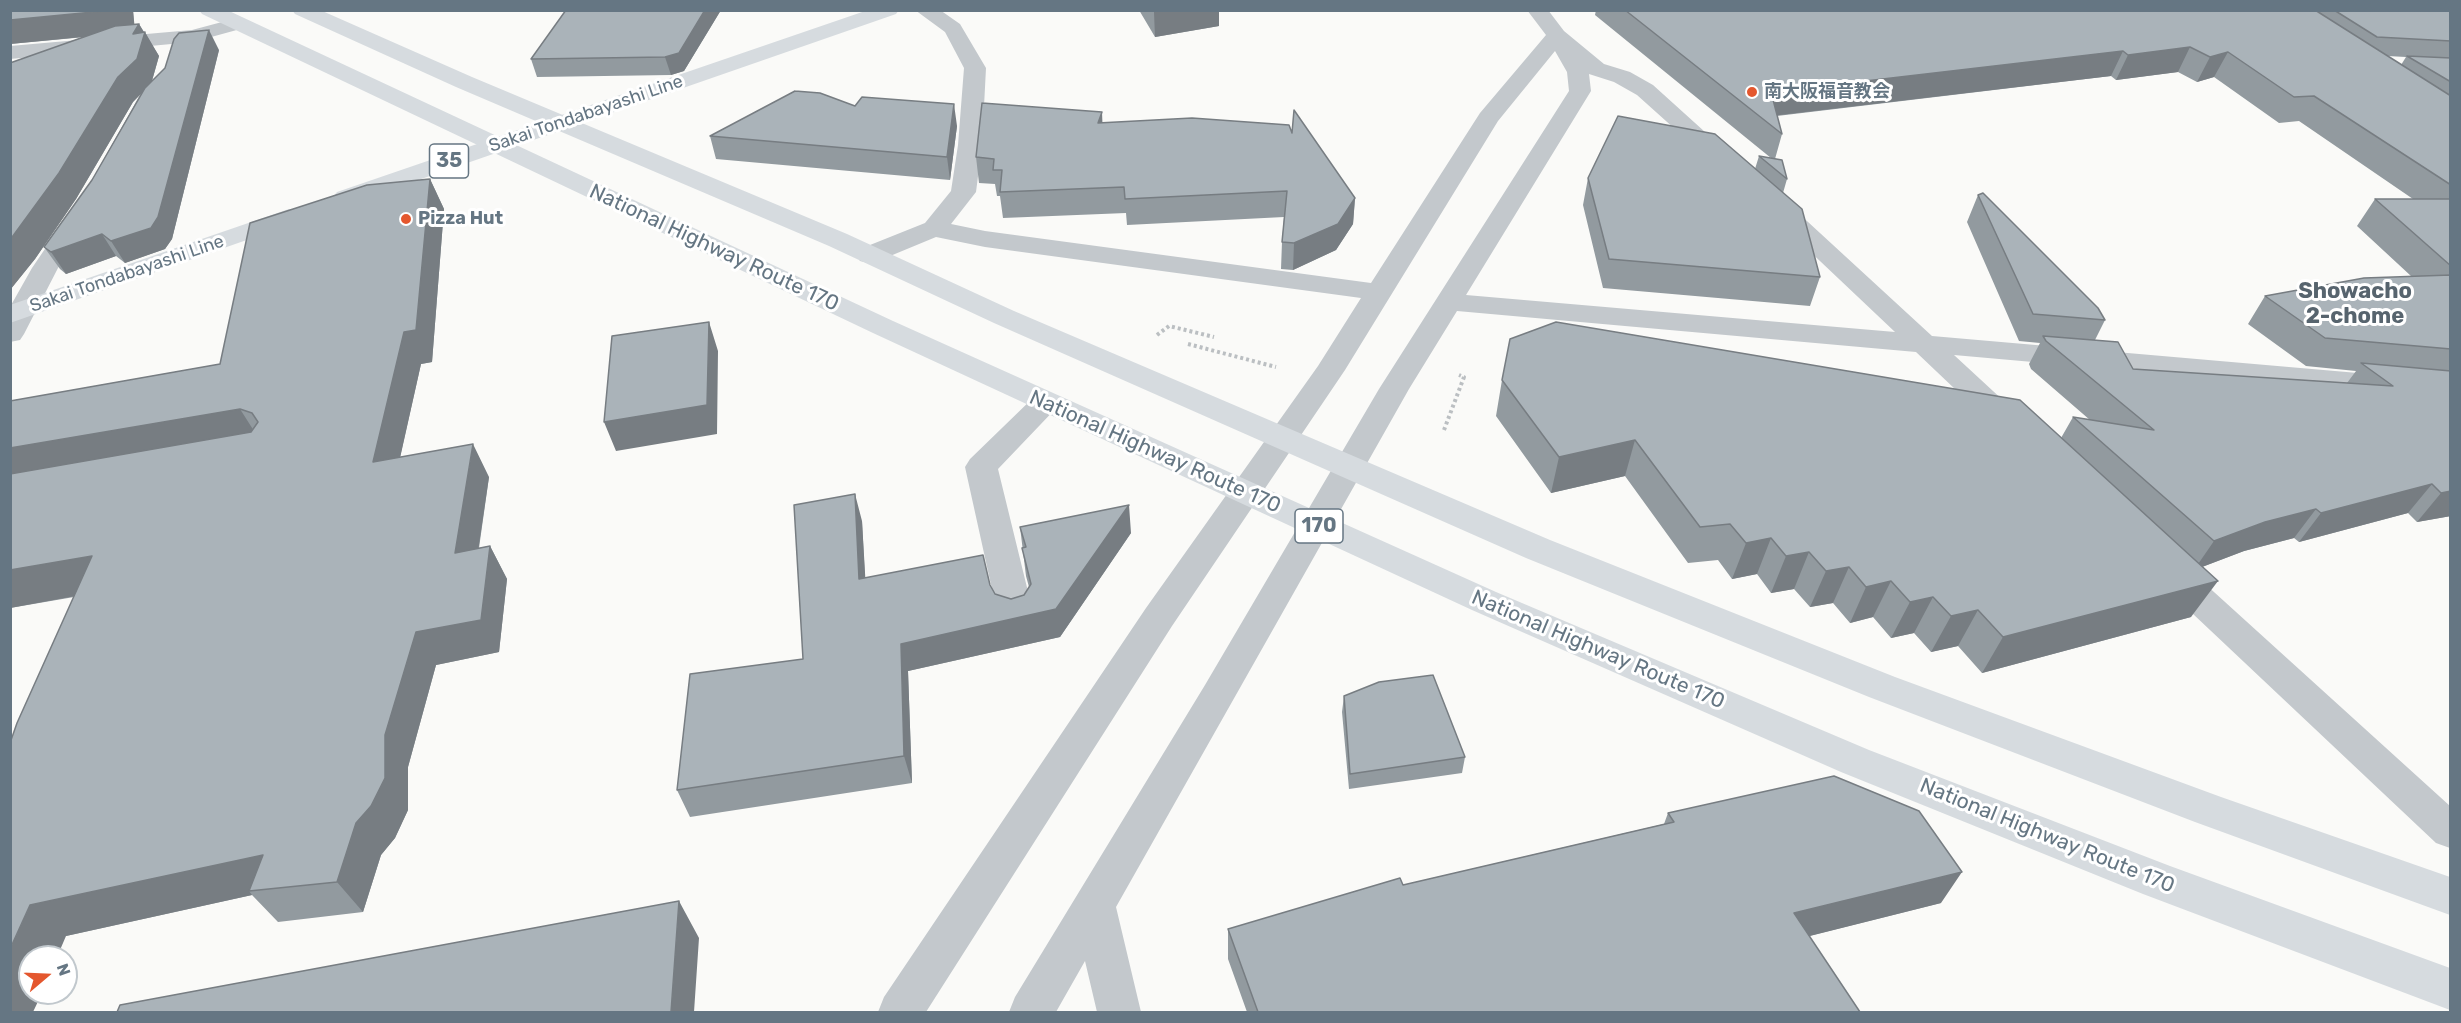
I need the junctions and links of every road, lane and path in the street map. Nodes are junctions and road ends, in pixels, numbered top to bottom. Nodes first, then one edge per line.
1 (302, 10) edge
2 (889, 10) edge
3 (925, 10) edge
4 (1537, 10) edge
5 (213, 23) edge
6 (1557, 35) junction
7 (10, 53) edge
8 (172, 57) edge
9 (562, 123) junction
10 (495, 146) junction
11 (91, 200) edge
12 (934, 229) junction
13 (869, 255) junction
14 (1379, 292) junction
15 (1448, 302) junction
16 (14, 320) edge
17 (1923, 343) junction
18 (2451, 390) edge
19 (1046, 403) junction
20 (1282, 438) junction
21 (2027, 440) edge
22 (1348, 468) junction
23 (1245, 492) junction
24 (1316, 525) junction
25 (2149, 552) edge
26 (1015, 612) edge
27 (2451, 831) edge
28 (2451, 896) edge
29 (1094, 906) junction
30 (2451, 989) edge
31 (900, 1012) edge
32 (1031, 1012) edge
33 (1119, 1012) edge

1 - 9 main road
2 - 9 main road, Sakai Tondabayashi Line / 35
3 - 12 street
4 - 6 street
5 - 7 street
5 - 8 street
5 - 10 main road, National Highway Route 170 / 170
6 - 14 street
6 - 15 street
6 - 17 street
9 - 10 main road, Sakai Tondabayashi Line / 35
9 - 13 main road
10 - 16 main road, Sakai Tondabayashi Line / 35
10 - 19 main road, National Highway Route 170 / 170
11 - 16 street
12 - 13 street
12 - 14 street
13 - 20 main road
14 - 20 street
15 - 17 street
15 - 22 street
17 - 18 street
17 - 21 street
19 - 23 main road, National Highway Route 170 / 170
19 - 26 street
20 - 22 main road
20 - 23 street
22 - 24 street
22 - 28 main road
23 - 24 main road, National Highway Route 170 / 170
23 - 31 street
24 - 29 street
24 - 30 main road, National Highway Route 170 / 170
25 - 27 street
29 - 32 street
29 - 33 street

